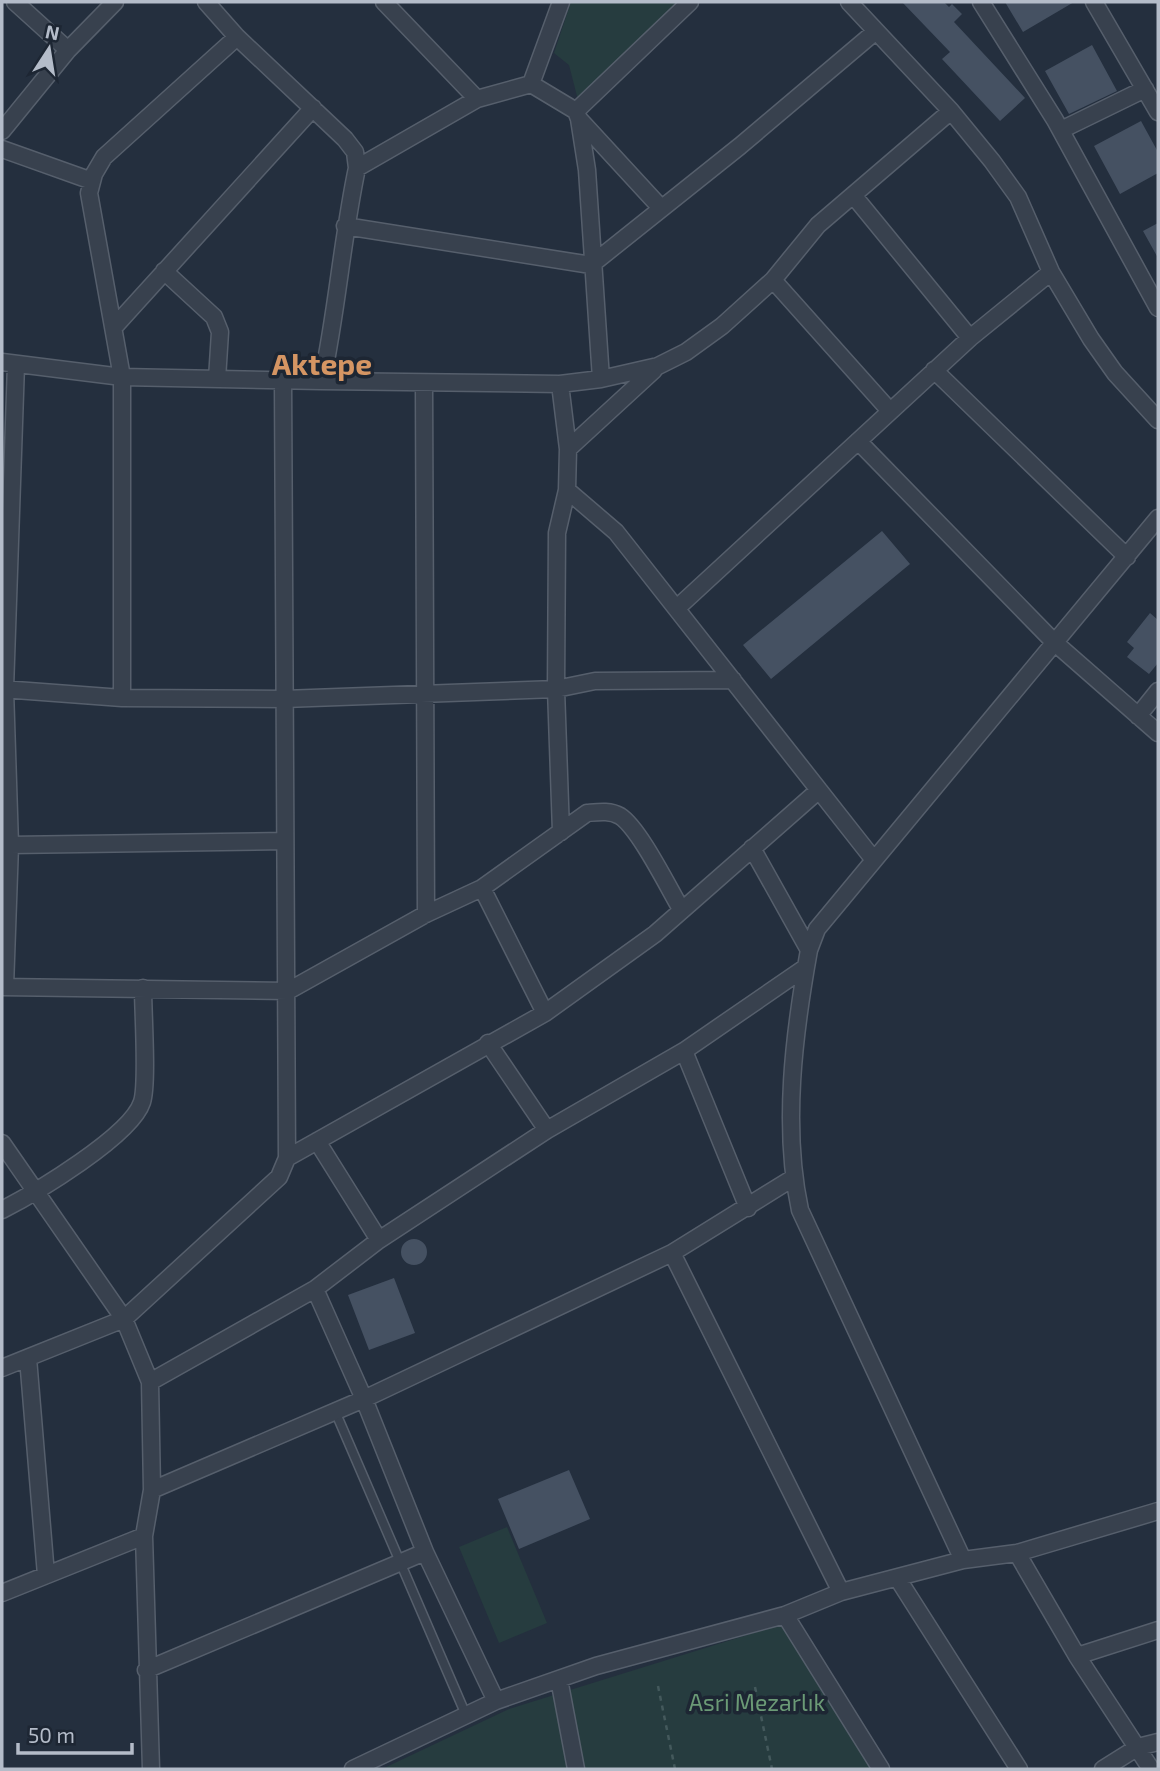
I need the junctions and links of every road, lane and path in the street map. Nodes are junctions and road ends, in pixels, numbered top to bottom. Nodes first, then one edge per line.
1 (15, 2) edge
2 (116, 2) edge
3 (206, 2) edge
4 (384, 2) edge
5 (561, 2) edge
6 (690, 2) edge
7 (981, 2) edge
8 (1094, 2) edge
9 (851, 3) edge
10 (876, 31) junction
11 (237, 37) junction
12 (68, 50) junction
13 (531, 84) junction
14 (1145, 89) junction
15 (477, 99) junction
16 (313, 108) junction
17 (951, 111) junction
18 (1158, 111) edge
19 (577, 115) junction
20 (1061, 130) junction
21 (2, 131) edge
22 (2, 149) edge
23 (357, 168) junction
24 (92, 181) junction
25 (853, 195) junction
26 (661, 208) junction
27 (345, 226) junction
28 (590, 265) junction
29 (164, 271) junction
30 (1051, 272) junction
31 (773, 280) junction
32 (1158, 308) edge
33 (115, 326) junction
34 (970, 338) junction
35 (9, 363) edge
36 (658, 366) junction
37 (934, 370) junction
38 (122, 377) junction
39 (217, 379) junction
40 (601, 379) junction
41 (283, 380) junction
42 (322, 381) junction
43 (424, 384) junction
44 (560, 384) junction
45 (890, 411) junction
46 (1158, 420) edge
47 (858, 441) junction
48 (568, 449) junction
49 (567, 490) junction
50 (1158, 518) edge
51 (1127, 557) junction
52 (677, 608) junction
53 (1054, 642) junction
54 (733, 680) junction
55 (3, 689) edge
56 (556, 689) junction
57 (1158, 691) edge
58 (423, 695) junction
59 (122, 698) junction
60 (284, 699) junction
61 (1138, 716) junction
62 (1158, 733) edge
63 (819, 790) junction
64 (561, 832) junction
65 (285, 841) junction
66 (10, 845) junction
67 (752, 848) junction
68 (874, 860) junction
69 (482, 888) junction
70 (681, 909) junction
71 (426, 914) junction
72 (809, 950) junction
73 (806, 967) junction
74 (3, 987) edge
75 (143, 989) junction
76 (288, 991) junction
77 (545, 1013) junction
78 (488, 1044) junction
79 (684, 1051) junction
80 (547, 1130) junction
81 (317, 1141) junction
82 (2, 1143) edge
83 (287, 1158) junction
84 (793, 1178) junction
85 (35, 1193) junction
86 (748, 1208) junction
87 (2, 1210) edge
88 (379, 1240) junction
89 (672, 1253) junction
90 (314, 1289) junction
91 (124, 1318) junction
92 (28, 1358) junction
93 (2, 1368) edge
94 (150, 1382) junction
95 (364, 1399) junction
96 (335, 1411) junction
97 (152, 1490) junction
98 (1158, 1511) edge
99 (144, 1536) junction
100 (425, 1552) junction
101 (1017, 1553) junction
102 (963, 1560) junction
103 (400, 1563) junction
104 (46, 1575) junction
105 (898, 1579) junction
106 (841, 1592) junction
107 (2, 1593) edge
108 (785, 1615) junction
109 (1158, 1630) edge
110 (1077, 1656) junction
111 (146, 1670) junction
112 (559, 1679) junction
113 (658, 1686) dead end
114 (755, 1687) dead end
115 (496, 1701) junction
116 (466, 1715) junction
117 (1158, 1742) edge
118 (1138, 1747) junction
119 (152, 1769) edge
120 (354, 1769) edge
121 (576, 1769) edge
122 (675, 1769) edge
123 (772, 1769) edge
124 (881, 1769) edge
125 (1019, 1769) edge
126 (1103, 1769) edge
127 (1151, 1769) edge

1 - 12 street
2 - 12 street
3 - 11 street
4 - 15 street
5 - 13 street
6 - 19 street
7 - 20 street
8 - 14 street
9 - 10 street
10 - 17 street
10 - 26 street
11 - 16 street
11 - 24 street
12 - 21 street
13 - 15 street
13 - 19 street
14 - 18 street
14 - 20 street
15 - 23 street
16 - 23 street
16 - 29 street
17 - 25 street
17 - 30 street
19 - 26 street
19 - 28 street
20 - 32 street
22 - 24 street
23 - 27 street
24 - 33 street
25 - 31 street
25 - 34 street
26 - 28 street
27 - 28 street
27 - 42 street
28 - 40 street
29 - 33 street
29 - 39 street
30 - 34 street
30 - 46 street
31 - 36 street
31 - 45 street
33 - 38 street
34 - 37 street
35 - 38 street
35 - 55 street
36 - 40 street
36 - 48 street
37 - 45 street
37 - 51 street
38 - 39 street
38 - 59 street
39 - 41 street
40 - 44 street
41 - 42 street
41 - 60 street
42 - 43 street
43 - 44 street
43 - 58 street
44 - 48 street
45 - 47 street
47 - 52 street
47 - 53 street
48 - 49 street
49 - 52 street
49 - 56 street
50 - 51 street
51 - 53 street
52 - 54 street
53 - 61 street
53 - 68 street
54 - 56 street
54 - 63 street
55 - 59 street
55 - 66 street
56 - 58 street
56 - 64 street
57 - 61 street
58 - 60 street
58 - 71 street
59 - 60 street
60 - 65 street
61 - 62 street
63 - 67 street
63 - 68 street
64 - 69 street
64 - 70 street
65 - 66 street
65 - 76 street
66 - 74 street
67 - 70 street
67 - 72 street
68 - 72 street
69 - 71 street
69 - 77 street
70 - 77 street
71 - 76 street
72 - 73 street
73 - 79 street
73 - 84 street
74 - 75 street
75 - 76 street
75 - 85 street
76 - 83 street
77 - 78 street
78 - 80 street
78 - 81 street
79 - 80 street
79 - 86 street
80 - 88 street
81 - 83 street
81 - 88 street
82 - 85 street
83 - 91 street
84 - 86 street
84 - 102 street
85 - 87 street
85 - 91 street
86 - 89 street
88 - 90 street
89 - 95 street
89 - 106 street
90 - 94 street
90 - 95 street
91 - 92 street
91 - 94 street
92 - 93 street
92 - 104 street
94 - 97 street
95 - 96 street
95 - 100 street
96 - 97 street
96 - 103 lane
97 - 99 street
98 - 101 street
99 - 104 street
99 - 111 street
100 - 103 street
100 - 115 street
101 - 102 street
101 - 110 street
102 - 105 street
103 - 111 street
103 - 116 lane
104 - 107 street
105 - 106 street
105 - 125 street
106 - 108 street
108 - 112 street
108 - 124 street
109 - 110 street
110 - 118 street
111 - 119 street
112 - 115 street
112 - 121 street
113 - 122 path
114 - 123 path
115 - 116 street
116 - 120 street
117 - 118 street
118 - 126 street
118 - 127 street

